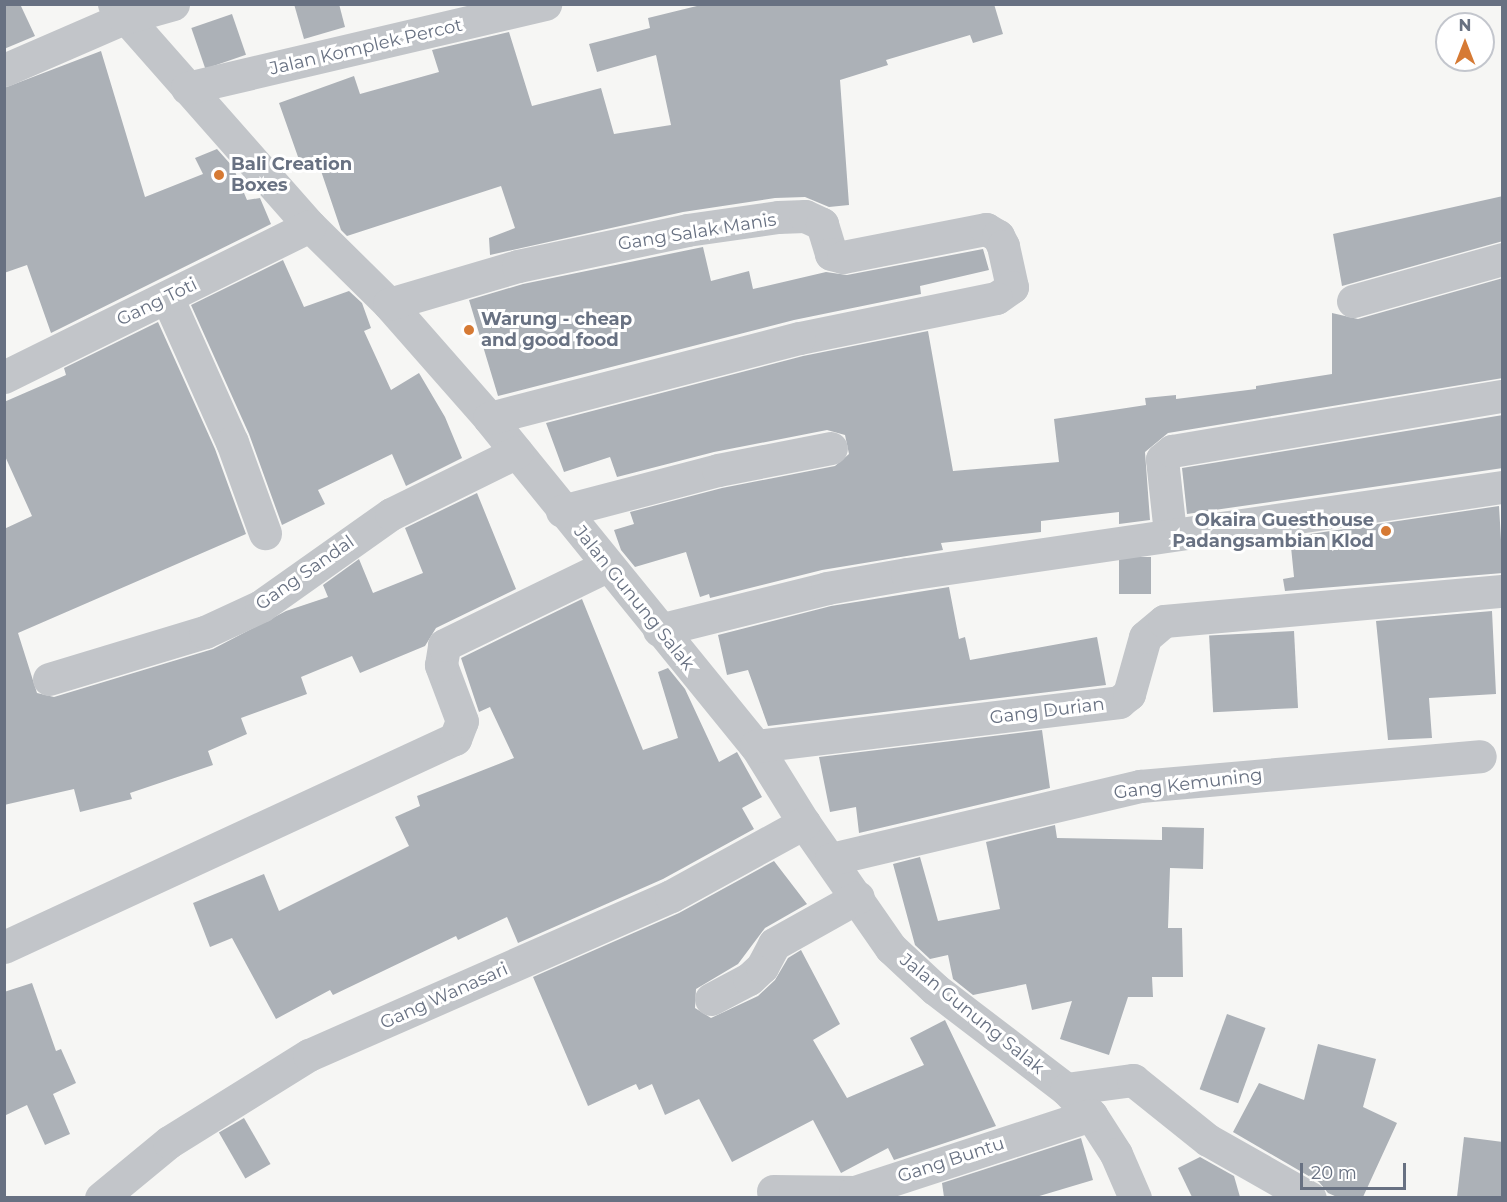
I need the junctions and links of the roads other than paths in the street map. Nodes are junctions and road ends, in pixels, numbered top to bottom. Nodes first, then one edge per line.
1 (173, 4) edge
2 (545, 4) edge
3 (119, 11) edge
4 (4, 70) edge
5 (187, 88) junction
6 (310, 226) junction
7 (1503, 259) edge
8 (167, 297) junction
9 (1353, 301) dead end
10 (389, 304) junction
11 (4, 377) edge
12 (1503, 396) edge
13 (489, 418) junction
14 (831, 448) dead end
15 (517, 452) junction
16 (1503, 487) edge
17 (562, 511) junction
18 (265, 533) dead end
19 (1170, 533) junction
20 (607, 566) junction
21 (1503, 591) edge
22 (659, 630) junction
23 (49, 680) dead end
24 (756, 746) junction
25 (1480, 756) dead end
26 (804, 823) junction
27 (831, 859) junction
28 (858, 897) junction
29 (4, 947) edge
30 (711, 999) dead end
31 (1066, 1089) junction
32 (1091, 1114) junction
33 (773, 1191) dead end
34 (101, 1197) edge
35 (1135, 1197) edge
36 (1310, 1197) edge

1 - 3 street
2 - 5 street, Jalan Komplek Percot
3 - 4 street
3 - 5 street, Jalan Gunung Salak
5 - 6 street, Jalan Gunung Salak
6 - 8 street, Gang Toti
6 - 10 street, Jalan Gunung Salak
7 - 9 street
8 - 11 street, Gang Toti
8 - 18 street
10 - 13 street, Jalan Gunung Salak
10 - 13 street, Gang Salak Manis
12 - 19 street
13 - 15 street, Jalan Gunung Salak
14 - 17 street
15 - 17 street, Jalan Gunung Salak
15 - 23 street, Gang Sandal
16 - 19 street
17 - 20 street, Jalan Gunung Salak
19 - 22 street
20 - 22 street, Jalan Gunung Salak
20 - 29 street
21 - 24 street, Gang Durian
22 - 24 street, Jalan Gunung Salak
24 - 26 street, Jalan Gunung Salak
25 - 27 street, Gang Kemuning
26 - 27 street, Jalan Gunung Salak
26 - 34 street, Gang Wanasari
27 - 28 street, Jalan Gunung Salak
28 - 30 street
28 - 31 street, Jalan Gunung Salak
31 - 32 street, Jalan Gunung Salak
31 - 36 street
32 - 33 street, Gang Buntu
32 - 35 street, Jalan Gunung Salak

